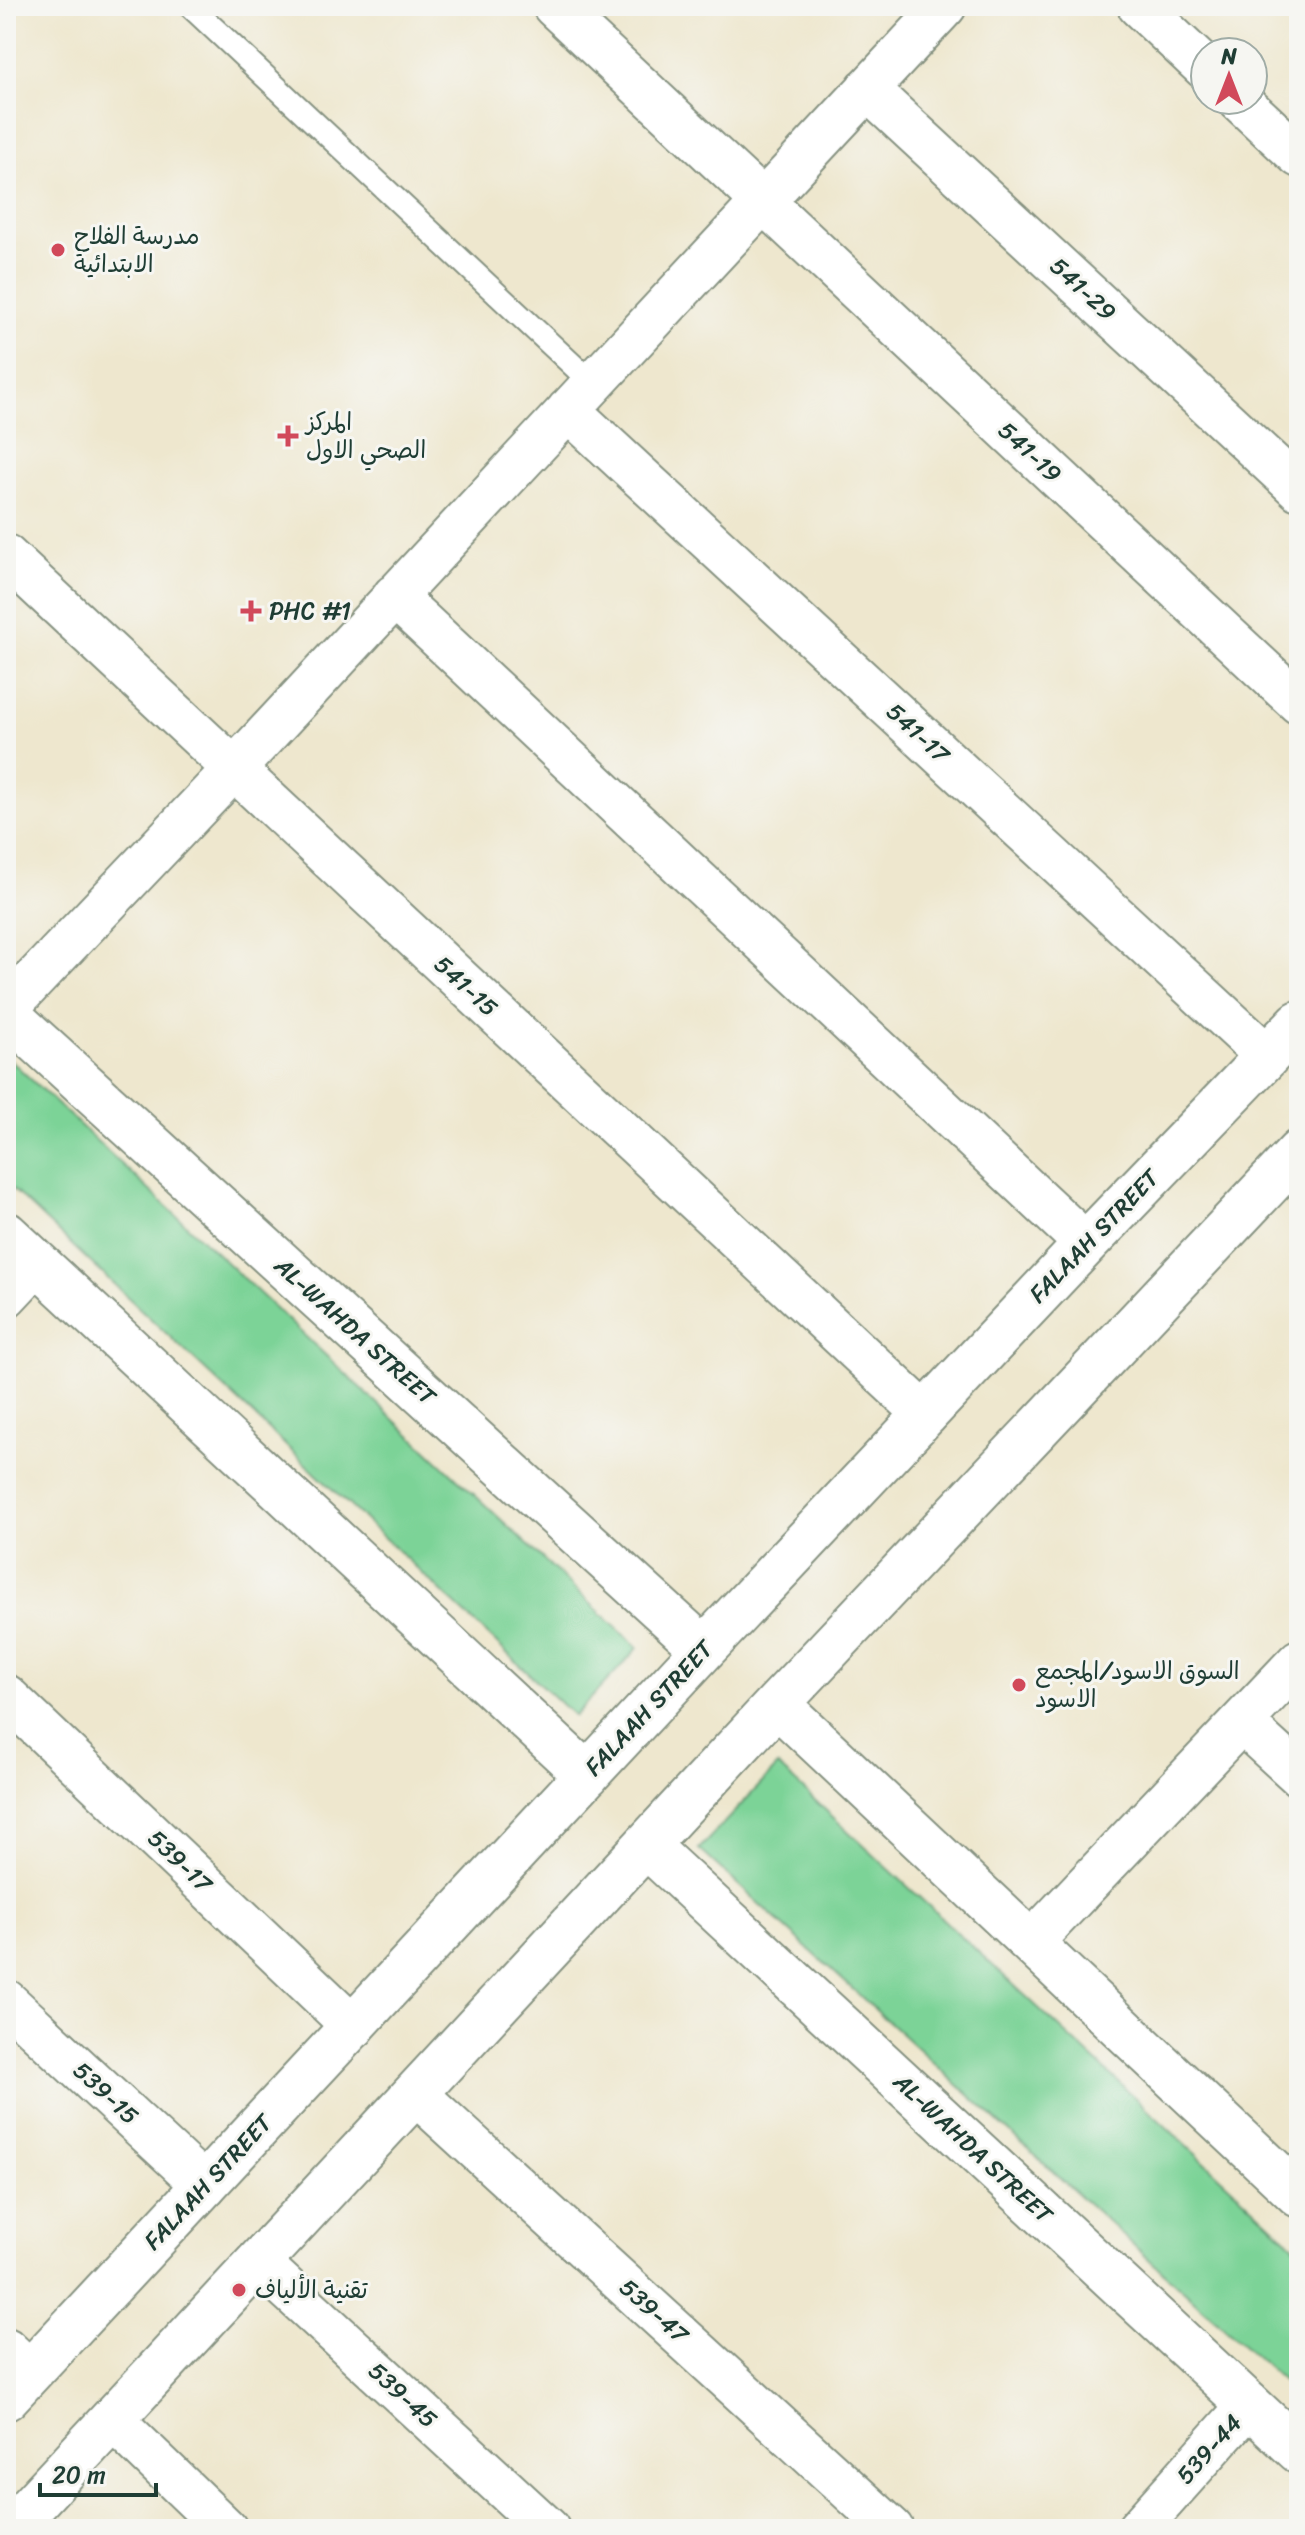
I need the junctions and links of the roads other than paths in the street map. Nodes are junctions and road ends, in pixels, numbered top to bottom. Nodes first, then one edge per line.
1 (190, 6) edge
2 (554, 6) edge
3 (1139, 6) edge
4 (921, 14) edge
5 (1189, 53) edge
6 (867, 89) junction
7 (1256, 116) edge
8 (1299, 156) edge
9 (762, 202) junction
10 (580, 397) junction
11 (1299, 489) edge
12 (6, 556) edge
13 (394, 596) junction
14 (1299, 703) edge
15 (234, 769) junction
16 (6, 1011) edge
17 (1299, 1023) edge
18 (1267, 1056) junction
19 (1299, 1152) edge
20 (1086, 1244) junction
21 (21, 1249) edge
22 (6, 1296) edge
23 (926, 1415) junction
24 (704, 1649) junction
25 (1299, 1661) edge
26 (6, 1696) edge
27 (777, 1704) junction
28 (1241, 1722) junction
29 (587, 1775) junction
30 (1299, 1775) edge
31 (646, 1845) junction
32 (1031, 1943) junction
33 (6, 2001) edge
34 (354, 2027) junction
35 (415, 2093) junction
36 (205, 2186) junction
37 (1299, 2195) edge
38 (258, 2262) junction
39 (14, 2373) edge
40 (1249, 2405) junction
41 (112, 2419) junction
42 (1299, 2451) edge
43 (10, 2529) edge
44 (226, 2529) edge
45 (548, 2529) edge
46 (892, 2529) edge
47 (1138, 2529) edge

1 - 10 lane
2 - 9 street, 541-19
3 - 5 street
4 - 6 street
6 - 9 street
6 - 11 street, 541-29
7 - 8 street
9 - 10 street
9 - 14 street, 541-19
10 - 13 street
10 - 18 street, 541-17
12 - 15 street, 541-15
13 - 15 street
13 - 20 street
15 - 16 street
15 - 23 street, 541-15
16 - 24 main road, AL-WAHDA STREET
17 - 18 main road, FALAAH STREET
18 - 20 main road, FALAAH STREET
19 - 27 main road
20 - 23 main road, FALAAH STREET
21 - 22 street
21 - 29 main road
23 - 24 main road, FALAAH STREET
24 - 29 main road, FALAAH STREET
25 - 28 street
26 - 34 street, 539-17
27 - 31 main road
27 - 32 main road
28 - 30 street
28 - 32 street
29 - 34 main road, FALAAH STREET
31 - 35 main road
31 - 40 main road, AL-WAHDA STREET
32 - 37 main road
33 - 36 street, 539-15
34 - 36 main road, FALAAH STREET
35 - 38 main road
35 - 46 street, 539-47
36 - 39 main road, FALAAH STREET
38 - 41 main road
38 - 45 street, 539-45
40 - 42 main road, AL-WAHDA STREET
40 - 47 street, 539-44
41 - 43 main road
41 - 44 street

